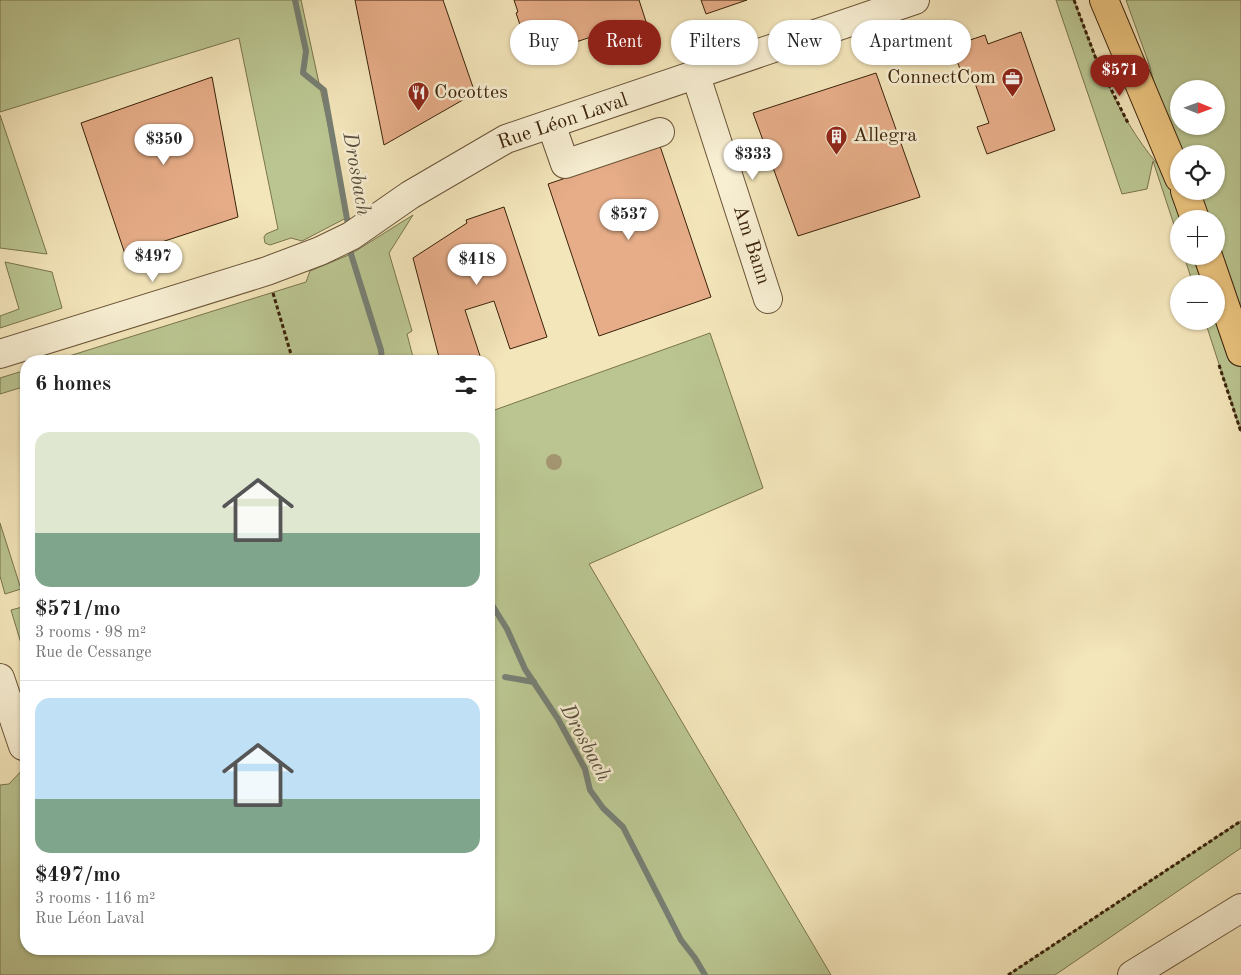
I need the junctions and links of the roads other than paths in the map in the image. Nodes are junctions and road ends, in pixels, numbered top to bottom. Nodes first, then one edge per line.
1 (914, 0) edge
2 (1104, 0) edge
3 (696, 76) junction
4 (551, 124) junction
5 (660, 132) dead end
6 (1170, 157) edge
7 (1210, 265) edge
8 (768, 299) dead end
9 (0, 354) edge
10 (1229, 355) edge
11 (0, 678) edge
12 (20, 740) edge
13 (1241, 908) edge
14 (1132, 975) edge

1 - 3 street, Rue Léon Laval
2 - 6 main road
3 - 4 street, Rue Léon Laval
3 - 8 street, Am Bann
4 - 5 street
4 - 9 street, Rue Léon Laval
7 - 10 main road
11 - 12 street
13 - 14 street

